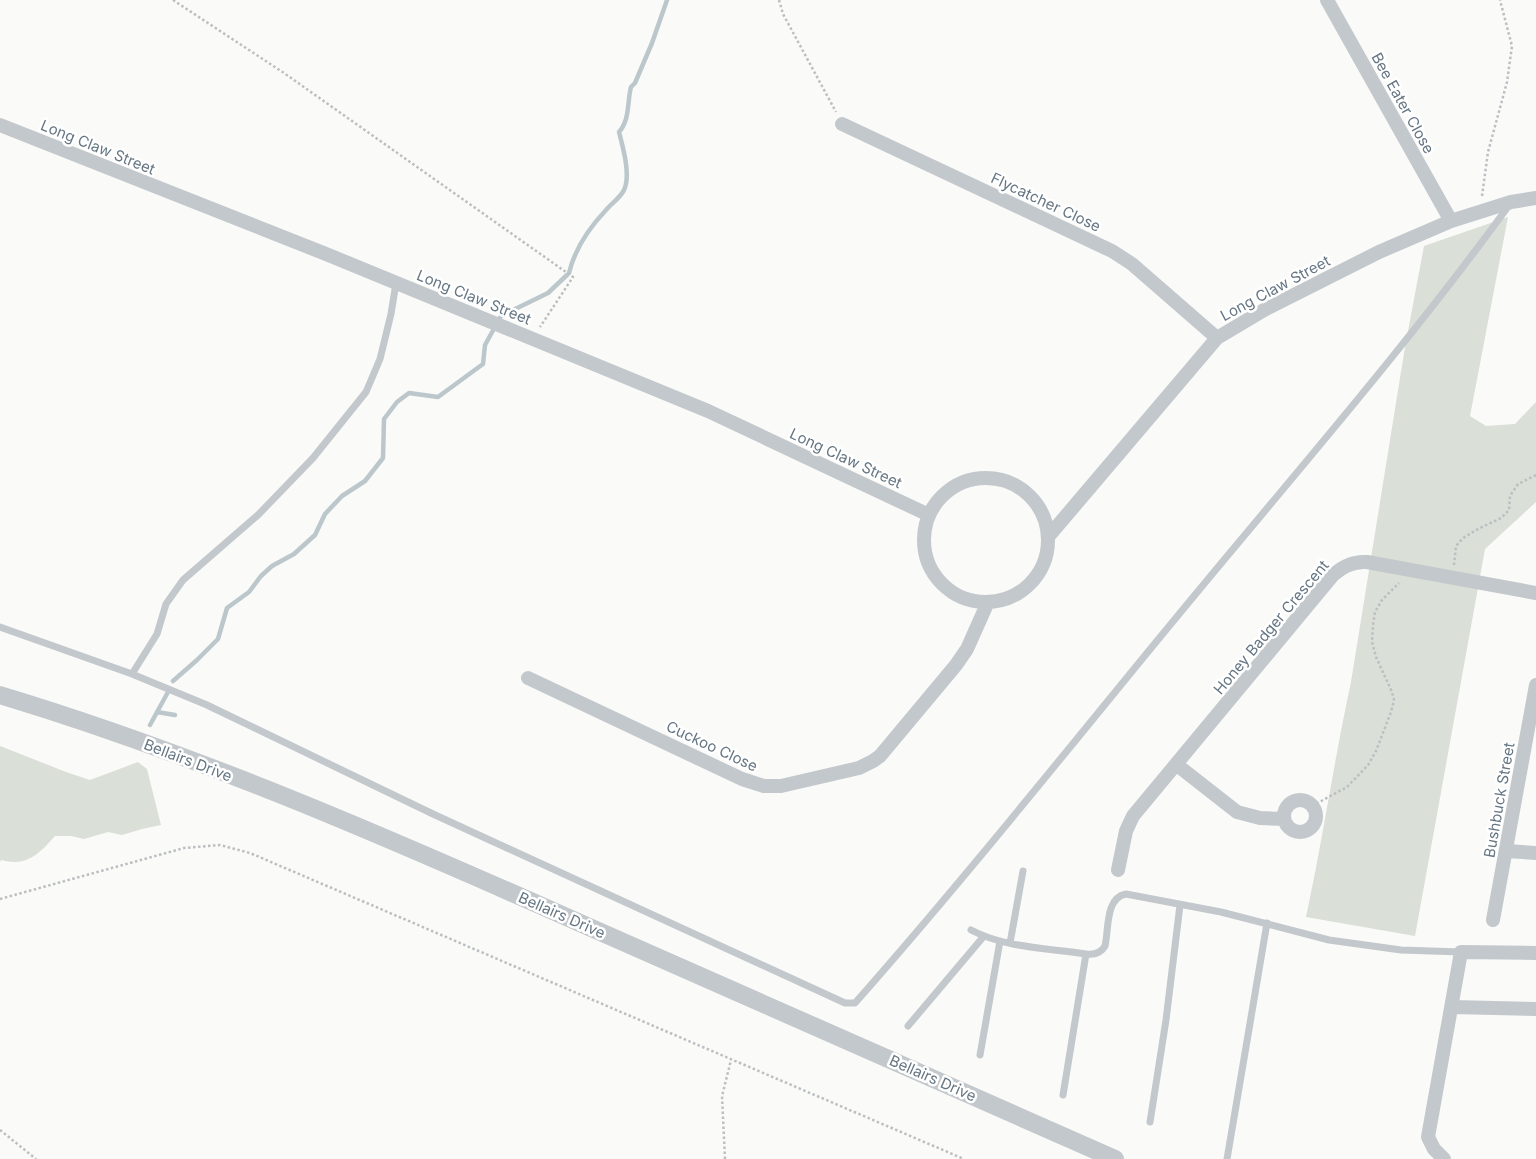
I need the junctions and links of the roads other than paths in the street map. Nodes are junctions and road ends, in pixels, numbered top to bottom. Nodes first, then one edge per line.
1 (1327, 0) edge
2 (842, 124) road end
3 (0, 125) edge
4 (1536, 198) edge
5 (1511, 202) junction
6 (1451, 221) junction
7 (396, 283) junction
8 (1217, 338) junction
9 (929, 515) junction
10 (1048, 537) junction
11 (1536, 594) edge
12 (988, 602) junction
13 (0, 627) edge
14 (132, 674) junction
15 (528, 678) dead end
16 (1536, 685) edge
17 (0, 695) edge
18 (1177, 765) junction
19 (1284, 819) junction
20 (1507, 850) junction
21 (1536, 853) edge
22 (1118, 870) dead end
23 (1024, 871) dead end
24 (1180, 905) junction
25 (1494, 920) dead end
26 (1267, 923) junction
27 (971, 930) dead end
28 (984, 936) junction
29 (1000, 941) junction
30 (1010, 943) junction
31 (1461, 952) junction
32 (1536, 953) edge
33 (1086, 954) junction
34 (1452, 1007) junction
35 (1536, 1009) edge
36 (908, 1026) dead end
37 (980, 1055) dead end
38 (1063, 1095) dead end
39 (1150, 1122) dead end
40 (1115, 1159) edge
41 (1227, 1159) edge
42 (1444, 1159) edge

1 - 6 street, Bee Eater Close
2 - 8 street, Flycatcher Close
3 - 7 street, Long Claw Street
4 - 5 street, Long Claw Street
5 - 6 street, Long Claw Street
5 - 14 lane
6 - 8 street, Long Claw Street
7 - 9 street, Long Claw Street
7 - 14 lane
8 - 10 street, Long Claw Street
9 - 10 street
9 - 12 street
10 - 12 street
11 - 18 street, Honey Badger Crescent
12 - 15 street, Cuckoo Close
13 - 14 lane
16 - 20 street, Bushbuck Street
17 - 40 street, Bellairs Drive
18 - 19 street
18 - 22 street, Honey Badger Crescent
19 - 19 street
20 - 21 street
20 - 25 street, Bushbuck Street
23 - 30 lane
24 - 26 lane
24 - 33 lane
24 - 39 lane
26 - 31 lane
26 - 41 lane
27 - 28 lane
28 - 29 lane
28 - 36 lane
29 - 30 lane
29 - 37 lane
30 - 33 lane
31 - 32 street
31 - 34 street
33 - 38 lane
34 - 35 street
34 - 42 street

